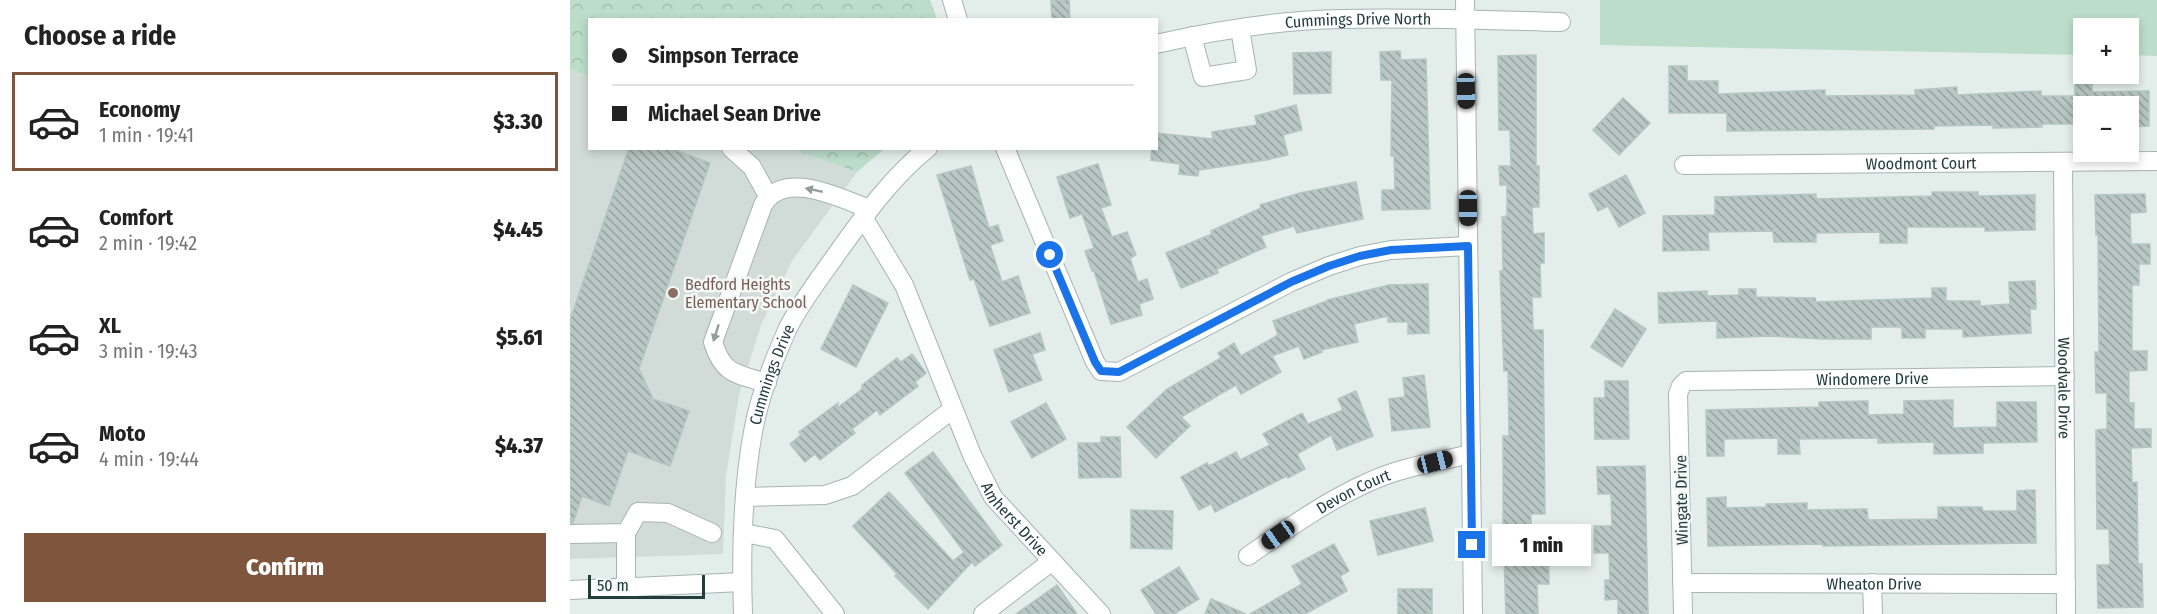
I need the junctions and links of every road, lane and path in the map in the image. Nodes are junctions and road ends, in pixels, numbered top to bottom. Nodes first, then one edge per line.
1 (952, 0) edge
2 (1465, 0) edge
3 (957, 18) edge
4 (1465, 20) junction
5 (1561, 22) dead end
6 (1240, 29) junction
7 (1191, 36) junction
8 (1158, 44) edge
9 (733, 150) edge
10 (926, 150) edge
11 (1006, 150) edge
12 (2157, 161) edge
13 (2063, 162) junction
14 (1684, 165) dead end
15 (768, 196) junction
16 (866, 213) junction
17 (1468, 246) junction
18 (2065, 376) junction
19 (767, 383) junction
20 (1681, 386) joint
21 (953, 409) junction
22 (1471, 454) junction
23 (745, 497) junction
24 (626, 533) junction
25 (712, 533) dead end
26 (744, 533) junction
27 (570, 534) edge
28 (1248, 556) dead end
29 (1052, 561) junction
30 (742, 582) junction
31 (1682, 583) junction
32 (1872, 583) junction
33 (2066, 584) junction
34 (626, 587) junction
35 (570, 590) edge
36 (743, 614) edge
37 (835, 614) edge
38 (983, 614) edge
39 (1101, 614) edge
40 (1473, 614) edge
41 (1683, 614) edge
42 (1872, 614) edge
43 (2066, 614) edge

1 - 3 street
2 - 4 street
4 - 5 street, Cummings Drive North
4 - 6 street, Cummings Drive North
4 - 17 street
6 - 7 street, Cummings Drive North
6 - 7 street
7 - 8 street, Cummings Drive North
9 - 15 street
10 - 16 street, Cummings Drive
11 - 17 street
12 - 13 street, Woodmont Court
13 - 14 street, Woodmont Court
13 - 18 street, Woodvale Drive
16 -> 15 street
15 -> 19 street
16 - 19 street, Cummings Drive
16 - 21 street, Amherst Drive
17 - 22 street
18 - 20 street, Windomere Drive
18 - 33 street, Woodvale Drive
19 - 23 street, Cummings Drive
20 - 31 street, Wingate Drive
21 - 23 street
21 - 29 street, Amherst Drive
22 - 28 street, Devon Court
22 - 40 street
23 - 26 street, Cummings Drive
24 - 25 street
24 - 27 street
24 - 34 street
26 - 30 street, Cummings Drive
26 - 37 street
29 - 38 street
29 - 39 street, Amherst Drive
30 - 34 street
30 - 36 street, Cummings Drive
31 - 32 street, Wheaton Drive
31 - 41 street, Wingate Drive
32 - 33 street, Wheaton Drive
32 - 42 street
33 - 43 street, Woodvale Drive
34 - 35 street

